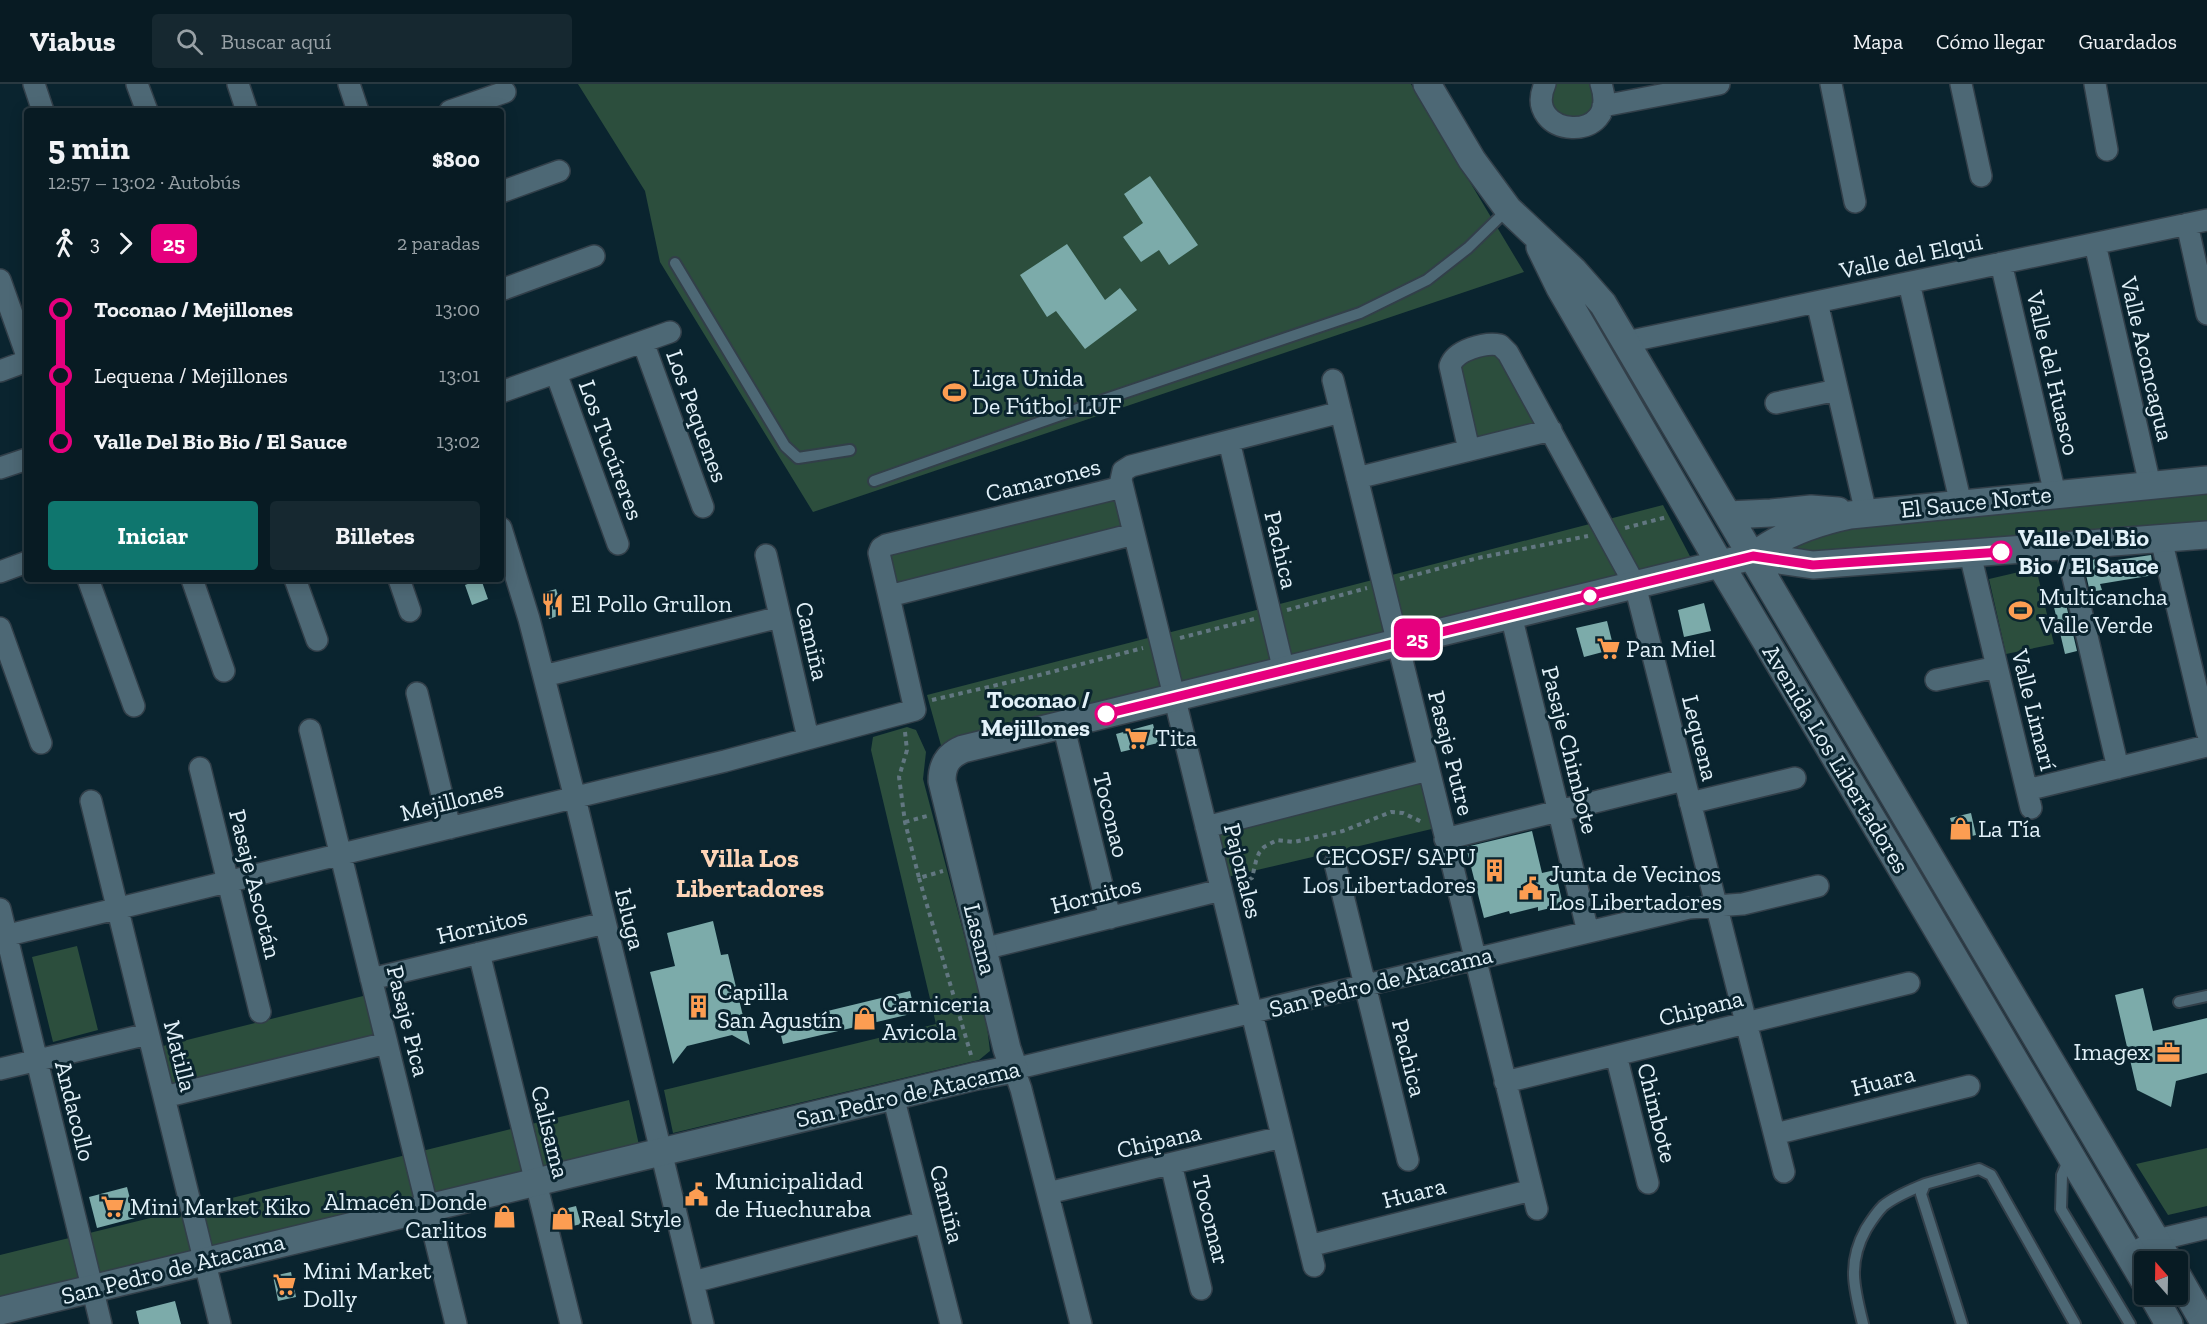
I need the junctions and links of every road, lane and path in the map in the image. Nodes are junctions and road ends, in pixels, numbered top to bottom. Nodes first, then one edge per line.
1 (33, 84) edge
2 (137, 84) edge
3 (238, 84) edge
4 (349, 84) edge
5 (1427, 84) edge
6 (1545, 84) edge
7 (1601, 84) edge
8 (1719, 84) edge
9 (1831, 84) edge
10 (1961, 84) edge
11 (2095, 84) edge
12 (505, 92) dead end
13 (1603, 106) junction
14 (42, 108) edge
15 (146, 108) edge
16 (247, 108) edge
17 (357, 108) edge
18 (459, 108) edge
19 (2107, 150) dead end
20 (559, 171) dead end
21 (1981, 176) dead end
22 (504, 191) edge
23 (1855, 202) dead end
24 (1508, 209) junction
25 (2197, 222) edge
26 (1532, 233) junction
27 (2095, 244) junction
28 (594, 256) dead end
29 (675, 263) dead end
30 (2001, 263) junction
31 (0, 280) edge
32 (1909, 283) junction
33 (504, 289) edge
34 (1817, 302) junction
35 (2207, 314) edge
36 (670, 332) dead end
37 (643, 342) junction
38 (1626, 342) junction
39 (24, 348) edge
40 (24, 362) edge
41 (0, 371) edge
42 (556, 373) junction
43 (1333, 380) dead end
44 (1837, 390) junction
45 (504, 391) edge
46 (1776, 403) dead end
47 (1341, 412) junction
48 (1551, 430) junction
49 (1229, 441) junction
50 (850, 450) dead end
51 (1468, 450) junction
52 (24, 460) edge
53 (0, 468) edge
54 (1356, 478) junction
55 (2207, 480) edge
56 (874, 481) dead end
57 (2150, 485) junction
58 (1122, 487) junction
59 (2055, 494) junction
60 (1961, 504) junction
61 (703, 507) dead end
62 (1689, 511) junction
63 (1858, 514) junction
64 (1728, 515) junction
65 (1606, 533) junction
66 (1134, 534) junction
67 (2207, 535) edge
68 (504, 538) edge
69 (2161, 539) junction
70 (618, 544) dead end
71 (2066, 547) junction
72 (1970, 554) junction
73 (766, 555) dead end
74 (1753, 556) junction
75 (24, 563) edge
76 (1720, 564) junction
77 (0, 572) edge
78 (89, 582) edge
79 (193, 582) edge
80 (296, 582) edge
81 (400, 582) edge
82 (1635, 585) junction
83 (889, 596) junction
84 (410, 610) dead end
85 (1511, 615) junction
86 (780, 617) junction
87 (0, 628) edge
88 (317, 640) dead end
89 (1397, 643) junction
90 (1997, 667) junction
91 (224, 671) dead end
92 (1284, 671) junction
93 (544, 676) junction
94 (1936, 681) dead end
95 (417, 693) dead end
96 (1174, 698) junction
97 (134, 706) dead end
98 (908, 711) junction
99 (1063, 724) junction
100 (310, 730) dead end
101 (2207, 732) edge
102 (808, 738) junction
103 (41, 743) dead end
104 (2207, 746) edge
105 (200, 768) dead end
106 (2118, 768) junction
107 (1428, 770) junction
108 (1795, 778) dead end
109 (1684, 780) junction
110 (575, 798) junction
111 (90, 801) dead end
112 (1690, 803) junction
113 (1559, 811) junction
114 (1206, 827) junction
115 (450, 828) junction
116 (1443, 829) junction
117 (340, 855) junction
118 (1335, 863) dead end
119 (962, 865) junction
120 (919, 878) junction
121 (228, 882) junction
122 (1818, 886) dead end
123 (1221, 890) junction
124 (1716, 906) junction
125 (0, 909) edge
126 (117, 909) junction
127 (1110, 918) junction
128 (605, 923) junction
129 (1588, 932) junction
130 (3, 936) edge
131 (983, 949) junction
132 (479, 953) junction
133 (1475, 960) junction
134 (371, 978) junction
135 (1909, 983) dead end
136 (1365, 986) junction
137 (2207, 996) edge
138 (2179, 1002) dead end
139 (260, 1012) dead end
140 (1252, 1013) junction
141 (1747, 1023) junction
142 (148, 1034) junction
143 (387, 1043) junction
144 (1616, 1055) junction
145 (37, 1061) junction
146 (1014, 1069) junction
147 (0, 1070) edge
148 (977, 1076) junction
149 (1505, 1082) junction
150 (1969, 1086) dead end
151 (893, 1096) junction
152 (164, 1097) junction
153 (1775, 1134) junction
154 (1282, 1137) junction
155 (660, 1152) junction
156 (2070, 1156) junction
157 (1408, 1160) dead end
158 (1171, 1164) junction
159 (1784, 1172) dead end
160 (536, 1182) junction
161 (1648, 1183) dead end
162 (1925, 1184) junction
163 (1048, 1193) junction
164 (1534, 1199) joint
165 (428, 1208) junction
166 (925, 1222) junction
167 (2207, 1228) edge
168 (2163, 1251) edge
169 (2134, 1254) edge
170 (2129, 1255) junction
171 (1312, 1256) joint
172 (205, 1262) junction
173 (2134, 1263) edge
174 (693, 1282) junction
175 (1201, 1288) dead end
176 (93, 1289) junction
177 (2188, 1294) edge
178 (2158, 1305) edge
179 (0, 1311) edge
180 (101, 1324) edge
181 (220, 1324) edge
182 (456, 1324) edge
183 (571, 1324) edge
184 (703, 1324) edge
185 (951, 1324) edge
186 (1081, 1324) edge
187 (1863, 1324) edge
188 (1962, 1324) edge
189 (2075, 1324) edge
190 (2130, 1324) edge
191 (2169, 1324) edge
192 (2205, 1324) edge

1 - 14 street
2 - 15 street
3 - 16 street
4 - 17 street
5 - 24 street, Avenida Los Libertadores
6 - 13 street
7 - 13 street
8 - 13 street
9 - 23 street
10 - 21 street
11 - 19 street
12 - 18 street
20 - 22 street
24 - 26 street, Avenida Los Libertadores
24 - 56 lane
25 - 27 street, Valle del Elqui
25 - 35 street
26 - 38 street, Avenida Los Libertadores
26 - 62 street, Avenida Los Libertadores
27 - 30 street, Valle del Elqui
27 - 57 street, Valle Aconcagua
28 - 33 street
29 - 50 lane
30 - 32 street, Valle del Elqui
30 - 59 street, Valle del Huasco
31 - 39 street
32 - 34 street, Valle del Elqui
32 - 60 street
34 - 38 street, Valle del Elqui
34 - 44 street
36 - 37 street
37 - 42 street
37 - 61 street, Los Pequenes
38 - 64 street, Avenida Los Libertadores
40 - 41 street
42 - 45 street
42 - 70 street, Los Tucúreres
43 - 47 street, Pasaje Putre
44 - 46 street
44 - 63 street
47 - 49 street, Camarones
47 - 54 street, Pasaje Putre
48 - 51 street
48 - 51 street, Lequena
48 - 65 street, Lequena
49 - 58 street, Camarones
49 - 92 street, Pachica
51 - 54 street
52 - 53 street
54 - 89 street, Pasaje Putre
55 - 57 street, El Sauce Norte
57 - 59 street, El Sauce Norte
58 - 66 street, Pajonales
58 - 83 street, Camarones
59 - 60 street, El Sauce Norte
60 - 63 street, El Sauce Norte
62 - 65 path
62 - 76 street, Avenida Los Libertadores
63 - 64 street
63 - 74 street, El Sauce Norte
64 - 74 street, Avenida Los Libertadores
65 - 82 street, Lequena
66 - 83 street
66 - 96 street, Pajonales
67 - 69 street
68 - 93 street, Isluga
69 - 71 street
69 - 101 street
71 - 72 street
71 - 106 street
72 - 74 street
72 - 90 street, Valle Limarí
73 - 86 street, Camiña
74 - 76 street
74 - 168 street, Avenida Los Libertadores
75 - 77 street
76 - 82 street
76 - 156 street, Avenida Los Libertadores
78 - 97 street
79 - 91 street
80 - 88 street
81 - 84 street
82 - 85 street
82 - 109 street, Lequena
83 - 98 street
85 - 89 street
85 - 113 street, Pasaje Chimbote
86 - 93 street
86 - 102 street, Camiña
87 - 103 street
89 - 92 street
89 - 107 street, Pasaje Putre
90 - 94 street
90 - 106 street, Valle Limarí
92 - 96 street
93 - 110 street, Isluga
95 - 115 street
96 - 99 street
96 - 114 street, Pajonales
98 - 102 street, Mejillones
98 - 120 path
99 - 119 street, Lasana
99 - 127 street, Toconao
100 - 117 street, Pasaje Pica
102 - 110 street, Mejillones
104 - 106 street
105 - 121 street, Pasaje Ascotán
107 - 114 street
107 - 116 street, Pasaje Putre
108 - 112 street
109 - 112 street, Lequena
109 - 113 street
110 - 115 street, Mejillones
110 - 128 street, Isluga
111 - 126 street, Matilla
112 - 124 street, Lequena
113 - 116 street
113 - 129 street, Pasaje Chimbote
114 - 123 street, Pajonales
115 - 117 street, Mejillones
116 - 123 path
116 - 133 street, Pasaje Putre
117 - 121 street, Mejillones
117 - 134 street, Pasaje Pica
118 - 136 street, Pachica
119 - 120 path
119 - 131 street, Lasana
120 - 148 path
121 - 126 street, Mejillones
121 - 139 street, Pasaje Ascotán
122 - 124 street, San Pedro de Atacama
123 - 127 street, Hornitos
123 - 140 street, Pajonales
124 - 129 street, San Pedro de Atacama
124 - 141 street, Lequena
125 - 130 street, Andacollo
126 - 130 street, Mejillones
126 - 142 street, Matilla
127 - 131 street, Hornitos
128 - 132 street, Hornitos
128 - 155 street, Isluga
129 - 133 street, San Pedro de Atacama
130 - 145 street, Andacollo
131 - 146 street, Lasana
132 - 134 street, Hornitos
132 - 160 street, Calisama
133 - 136 street, San Pedro de Atacama
133 - 149 street, Pasaje Putre
134 - 143 street, Pasaje Pica
135 - 141 street, Chipana
136 - 140 street, San Pedro de Atacama
136 - 157 street, Pachica
137 - 138 lane
140 - 146 street, San Pedro de Atacama
140 - 154 street, Pajonales
141 - 144 street, Chipana
141 - 153 street, Lequena
142 - 145 street
142 - 152 street, Matilla
143 - 152 street
143 - 165 street, Pasaje Pica
144 - 149 street, Chipana
144 - 161 street, Chimbote
145 - 147 street
145 - 176 street, Andacollo
146 - 148 street, San Pedro de Atacama
146 - 163 street, Lasana
148 - 151 street, San Pedro de Atacama
149 - 164 street, Pasaje Putre
150 - 153 street, Huara
151 - 155 street, San Pedro de Atacama
151 - 166 street, Camiña
152 - 172 street, Matilla
153 - 159 street, Lequena
154 - 158 street, Chipana
154 - 171 street, Pajonales
155 - 160 street, San Pedro de Atacama
155 - 174 street, Isluga
156 - 170 street, Avenida Los Libertadores
156 - 190 lane
158 - 163 street, Chipana
158 - 175 street, Tocomar
160 - 165 street, San Pedro de Atacama
160 - 183 street, Calisama
162 - 187 lane
162 - 188 lane
162 - 189 lane
163 - 186 street, Lasana
164 - 171 street, Huara
165 - 172 street, San Pedro de Atacama
165 - 182 street, Pasaje Pica
166 - 174 street
166 - 185 street, Camiña
167 - 168 street
169 - 170 street
170 - 173 street, Avenida Los Libertadores
172 - 176 street, San Pedro de Atacama
172 - 181 street, Matilla
174 - 184 street, Isluga
176 - 179 street, San Pedro de Atacama
176 - 180 street, Andacollo
177 - 192 street
178 - 191 street

